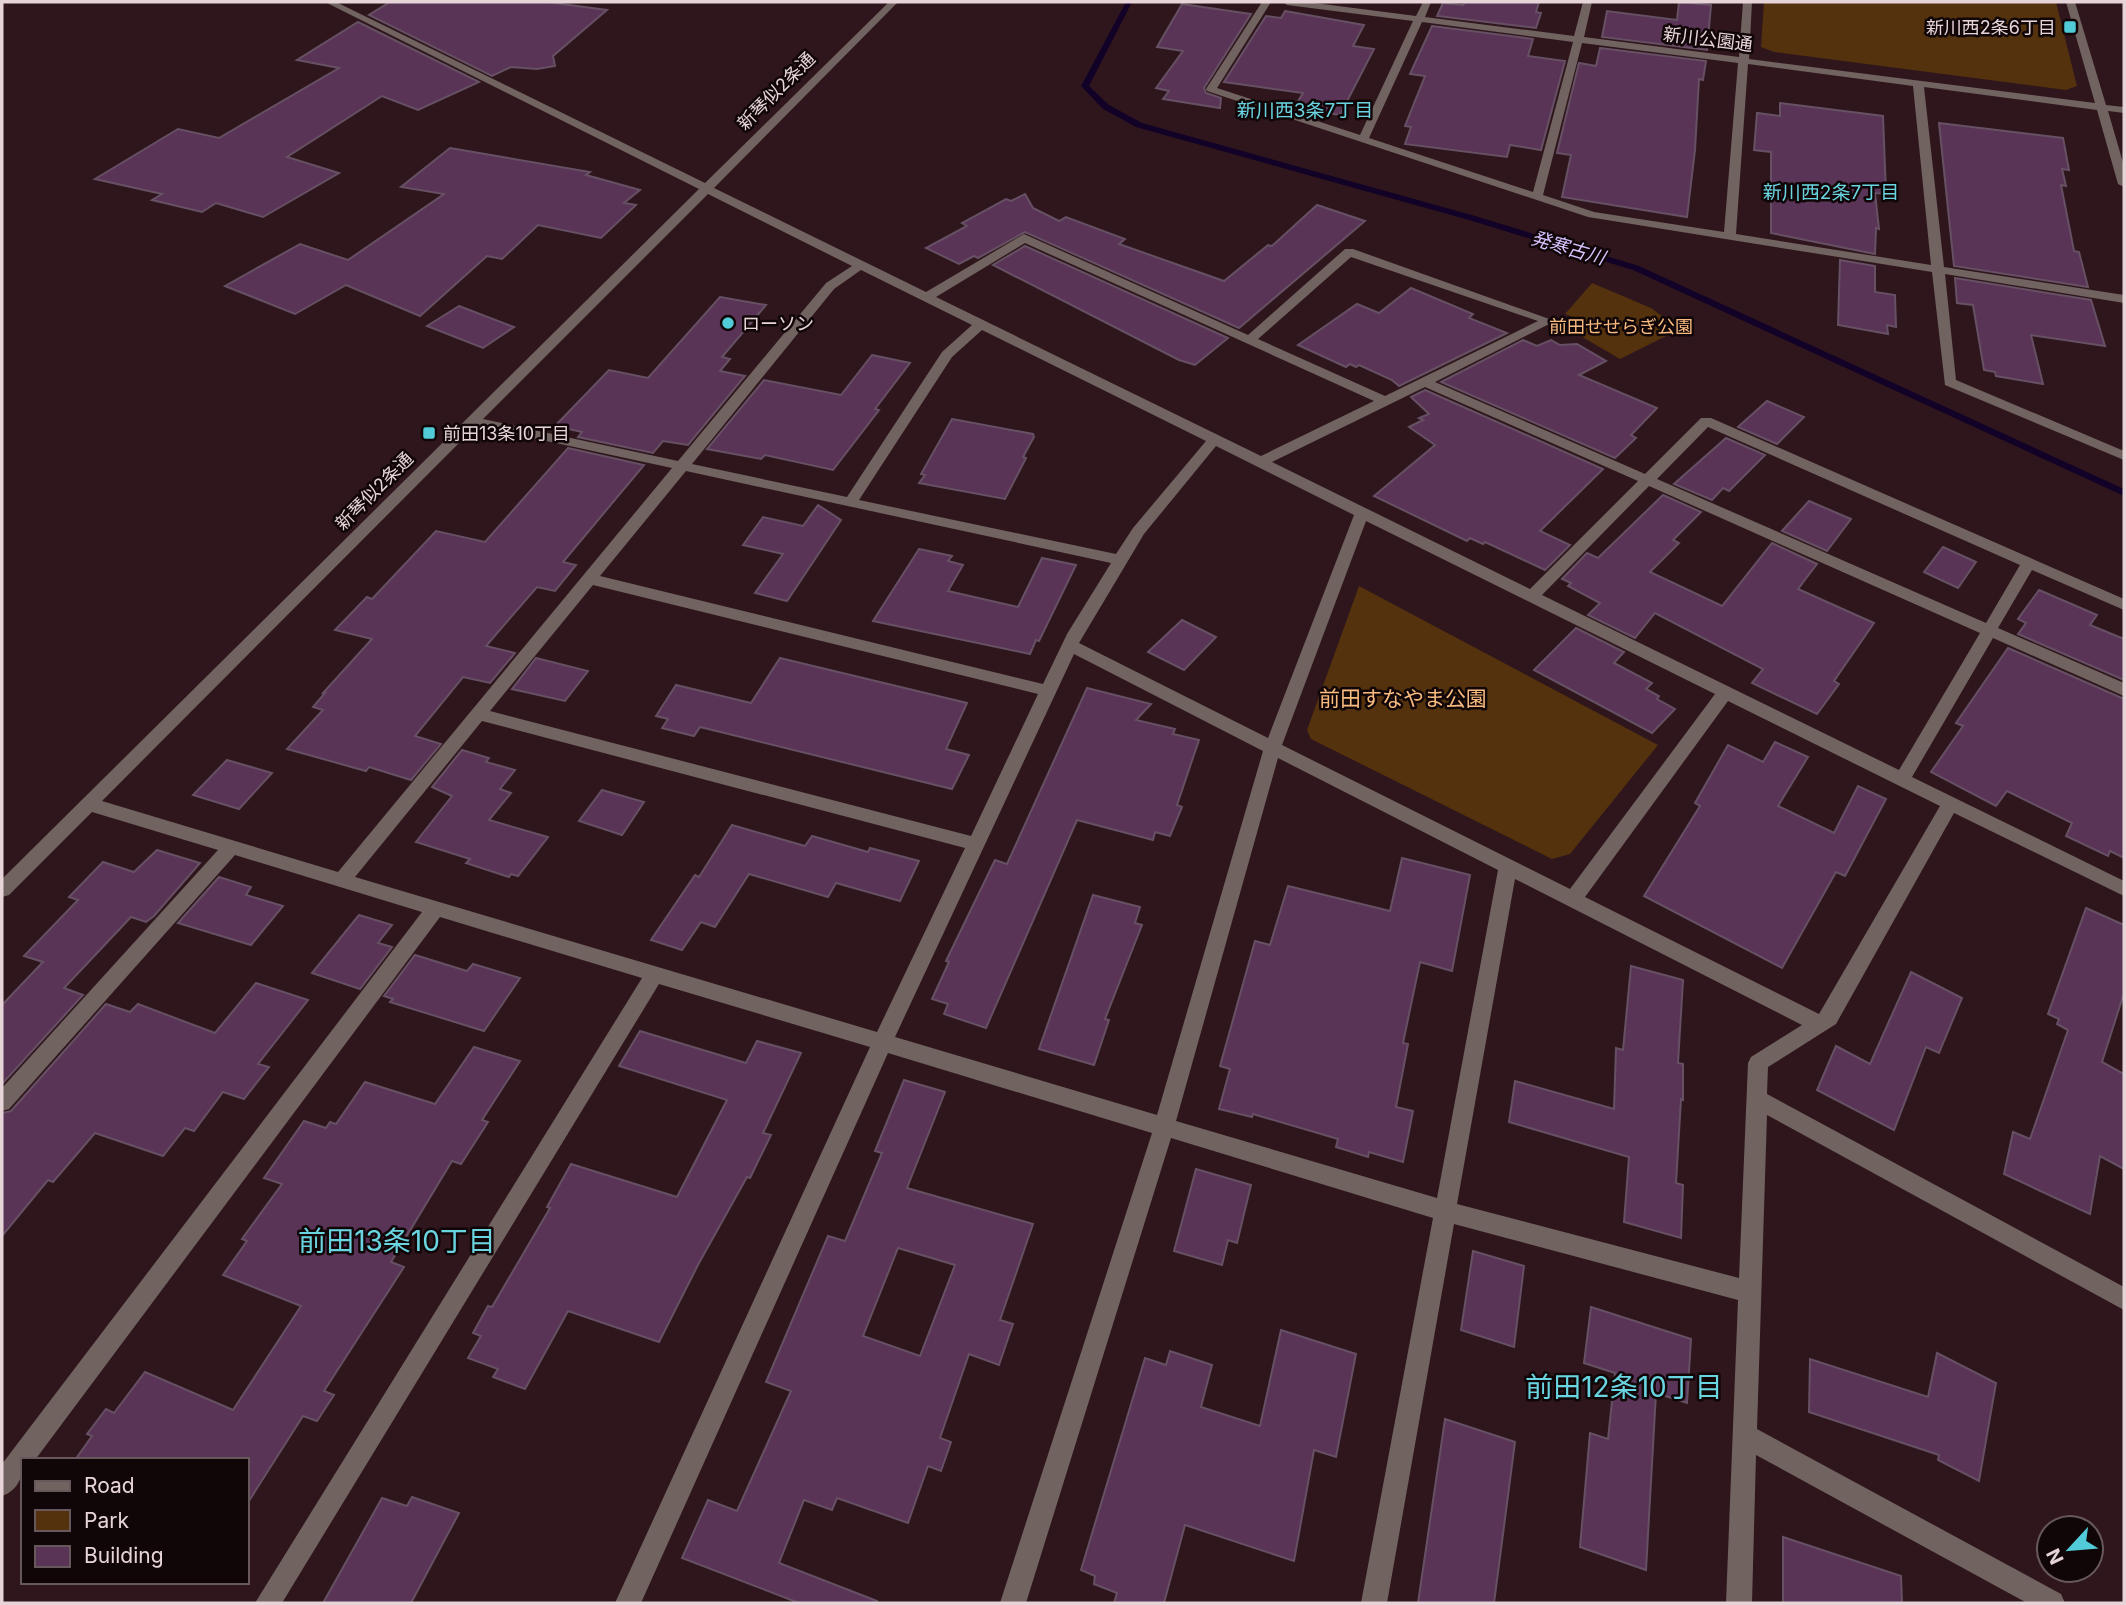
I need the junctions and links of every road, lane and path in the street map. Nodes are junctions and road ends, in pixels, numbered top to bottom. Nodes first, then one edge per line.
1 (329, 2) edge
2 (894, 2) edge
3 (1266, 2) edge
4 (1287, 2) edge
5 (1427, 2) edge
6 (1588, 2) edge
7 (1748, 2) edge
8 (2071, 2) edge
9 (1420, 19) junction
10 (1580, 38) junction
11 (1744, 60) junction
12 (1918, 83) junction
13 (2102, 107) junction
14 (2124, 110) edge
15 (1364, 137) junction
16 (2124, 184) edge
17 (705, 188) junction
18 (1538, 195) junction
19 (1730, 236) junction
20 (860, 265) junction
21 (1937, 270) junction
22 (927, 297) junction
23 (2124, 299) edge
24 (981, 324) junction
25 (1250, 340) junction
26 (1427, 383) junction
27 (1387, 402) junction
28 (471, 421) junction
29 (1214, 440) junction
30 (2124, 456) edge
31 (1260, 462) junction
32 (681, 468) junction
33 (1646, 480) junction
34 (850, 503) junction
35 (1362, 512) junction
36 (1120, 560) junction
37 (2029, 563) junction
38 (590, 579) junction
39 (1532, 596) junction
40 (2124, 605) edge
41 (1991, 631) junction
42 (1069, 645) junction
43 (2124, 690) edge
44 (1048, 691) junction
45 (1725, 692) junction
46 (478, 714) junction
47 (1273, 746) junction
48 (1902, 779) junction
49 (1951, 803) junction
50 (88, 804) junction
51 (976, 844) junction
52 (232, 847) junction
53 (1508, 866) junction
54 (342, 880) junction
55 (2124, 889) edge
56 (2, 890) edge
57 (1573, 899) junction
58 (436, 908) junction
59 (655, 974) junction
60 (1819, 1024) junction
61 (882, 1043) junction
62 (1756, 1099) junction
63 (2, 1102) edge
64 (1164, 1128) junction
65 (1445, 1211) junction
66 (1750, 1292) junction
67 (2124, 1299) edge
68 (1745, 1436) junction
69 (22, 1458) edge
70 (21, 1459) edge
71 (2, 1484) edge
72 (268, 1603) edge
73 (628, 1603) edge
74 (1013, 1603) edge
75 (1374, 1603) edge
76 (1739, 1603) edge
77 (2052, 1603) edge

1 - 17 street
2 - 17 street, 新琴似2条通
3 - 15 street
4 - 9 street, 新川公園通
5 - 9 street
6 - 10 street
7 - 11 street
8 - 13 street
9 - 10 street, 新川公園通
9 - 15 street
10 - 11 street, 新川公園通
10 - 18 street
11 - 12 street, 新川公園通
11 - 19 street
12 - 13 street, 新川公園通
12 - 21 street
13 - 14 street, 新川公園通
13 - 16 street
15 - 18 street
17 - 20 street
17 - 28 street, 新琴似2条通
18 - 19 street
19 - 21 street
20 - 22 street
20 - 32 street
21 - 23 street
21 - 30 street
22 - 24 street
22 - 25 street
24 - 29 street
24 - 34 street
25 - 26 street
25 - 27 street
26 - 27 street
26 - 33 street
27 - 31 street
28 - 32 street
28 - 50 street, 新琴似2条通
29 - 31 street
29 - 36 street
31 - 35 street
32 - 34 street
32 - 38 street
33 - 37 street
33 - 39 street
33 - 41 street
34 - 36 street
35 - 39 street
35 - 47 street
36 - 42 street
37 - 40 street
37 - 41 street
38 - 44 street
38 - 46 street
39 - 45 street
41 - 43 street
41 - 48 street
42 - 44 street
42 - 47 street
44 - 51 street
45 - 48 street
45 - 57 street
46 - 51 street
46 - 54 street
47 - 53 street
47 - 64 street
48 - 49 street
49 - 55 street
49 - 60 street
50 - 52 street
50 - 56 street, 新琴似2条通
51 - 61 street
52 - 54 street
52 - 63 street
53 - 57 street
53 - 65 street
54 - 58 street
57 - 60 street
58 - 59 street
58 - 69 street
59 - 61 street
59 - 72 street
60 - 62 street
61 - 64 street
61 - 73 street
62 - 66 street
62 - 67 street
64 - 65 street
64 - 74 street
65 - 66 street
65 - 75 street
66 - 68 street
68 - 76 street
68 - 77 street
70 - 71 street

